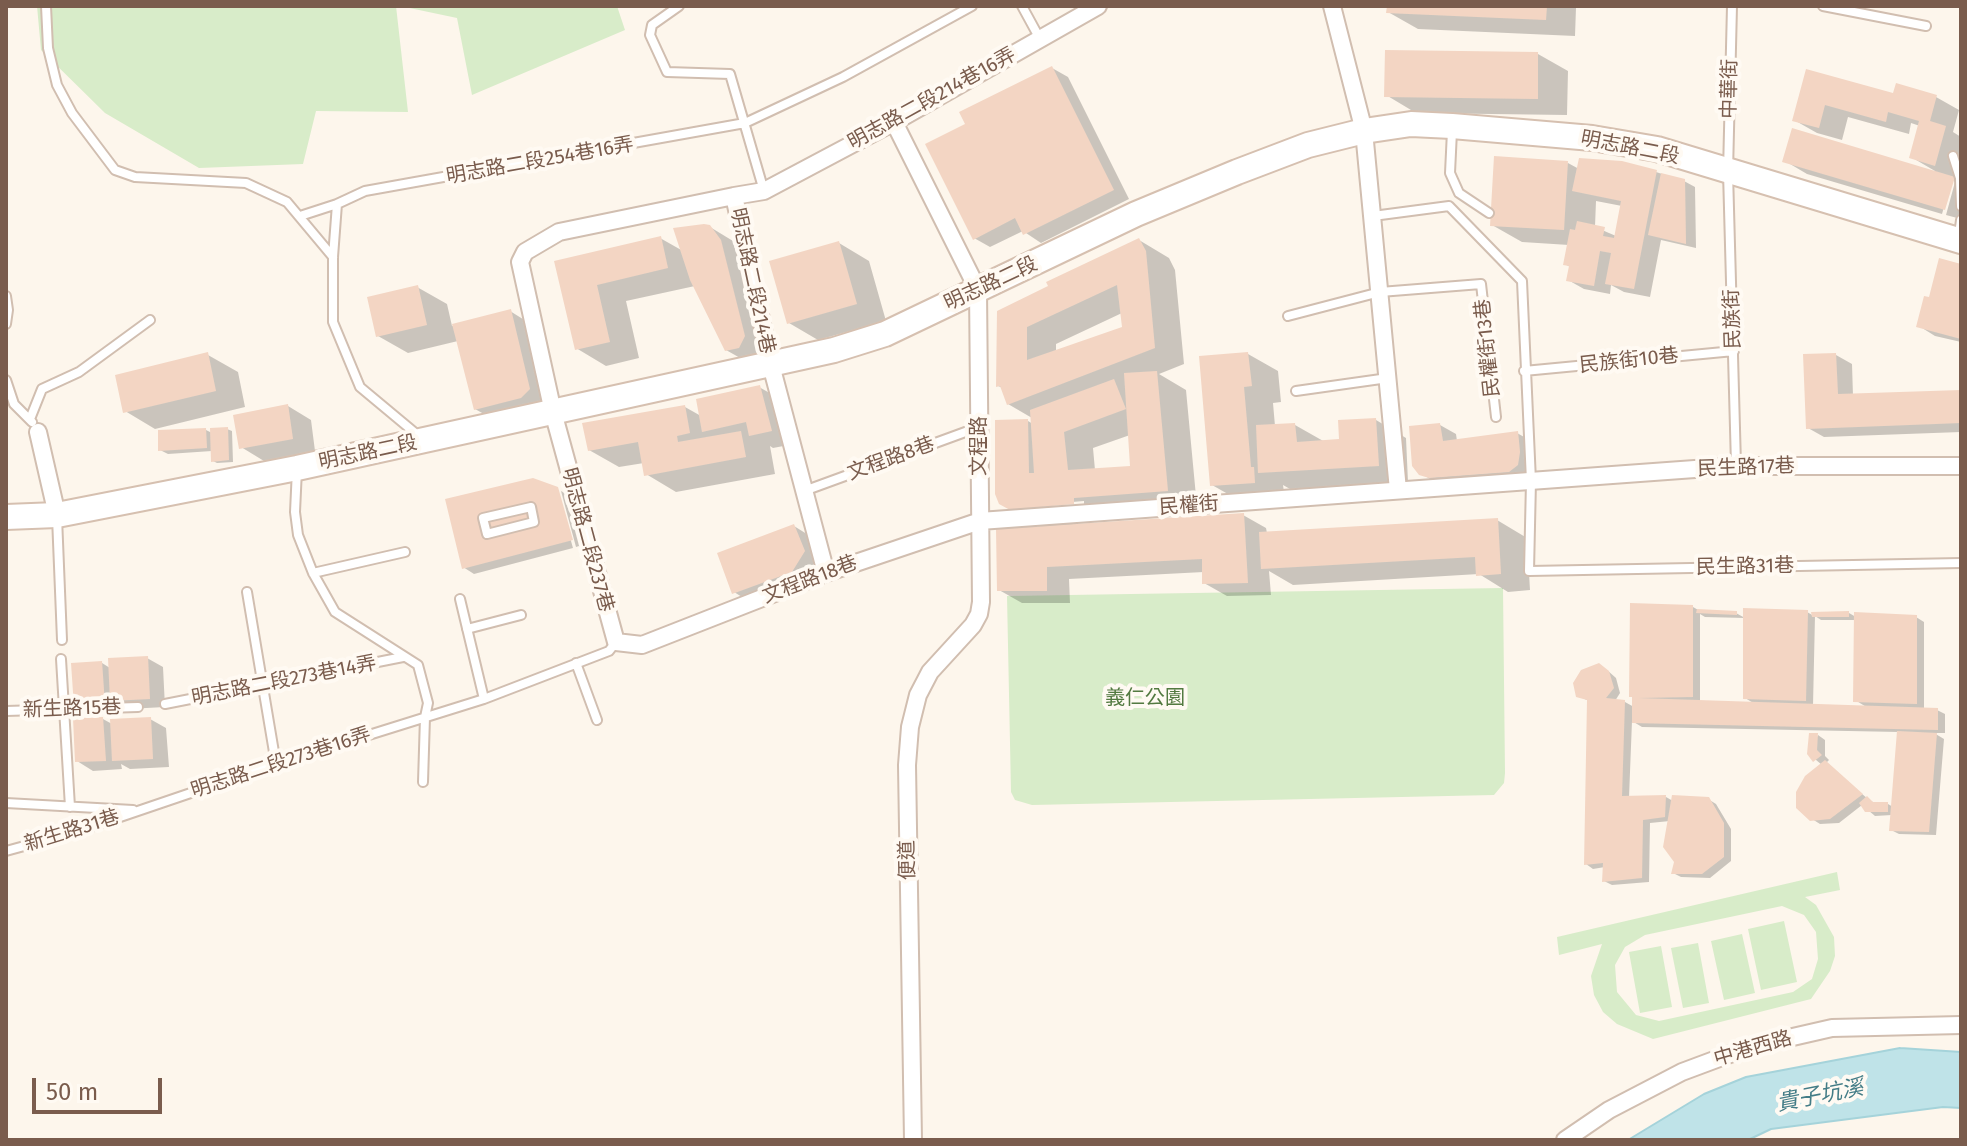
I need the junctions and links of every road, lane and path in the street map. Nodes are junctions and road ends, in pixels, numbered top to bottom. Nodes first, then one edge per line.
1 (46, 6) edge
2 (679, 6) edge
3 (972, 6) edge
4 (1022, 6) edge
5 (1098, 6) edge
6 (1332, 6) edge
7 (1732, 6) edge
8 (1823, 6) edge
9 (1926, 26) dead end
10 (1040, 39) junction
11 (894, 122) junction
12 (745, 123) junction
13 (1452, 126) junction
14 (1364, 131) junction
15 (1953, 156) dead end
16 (1728, 172) junction
17 (764, 191) junction
18 (734, 196) junction
19 (337, 204) junction
20 (1961, 206) edge
21 (1489, 213) dead end
22 (300, 216) junction
23 (1373, 216) junction
24 (1960, 234) edge
25 (333, 257) junction
26 (978, 290) junction
27 (1380, 292) junction
28 (6, 296) edge
29 (7, 310) edge
30 (1288, 316) dead end
31 (150, 320) dead end
32 (6, 324) edge
33 (1734, 351) junction
34 (771, 365) junction
35 (1524, 371) junction
36 (1388, 378) junction
37 (6, 380) edge
38 (1296, 391) dead end
39 (10, 404) edge
40 (553, 412) junction
41 (1496, 417) dead end
42 (34, 426) junction
43 (979, 427) junction
44 (424, 441) junction
45 (1736, 466) junction
46 (1961, 466) edge
47 (297, 468) junction
48 (1531, 481) junction
49 (1398, 490) junction
50 (803, 491) junction
51 (532, 514) joint
52 (57, 515) junction
53 (6, 517) edge
54 (980, 521) junction
55 (405, 552) dead end
56 (1961, 563) edge
57 (313, 573) junction
58 (826, 573) junction
59 (247, 592) dead end
60 (460, 599) dead end
61 (981, 602) joint
62 (521, 615) dead end
63 (467, 629) junction
64 (62, 640) dead end
65 (616, 642) junction
66 (403, 657) junction
67 (61, 659) dead end
68 (576, 663) junction
69 (264, 686) junction
70 (484, 699) junction
71 (165, 704) dead end
72 (138, 707) dead end
73 (64, 710) junction
74 (6, 711) edge
75 (425, 717) junction
76 (597, 720) dead end
77 (276, 764) junction
78 (423, 782) dead end
79 (6, 803) edge
80 (70, 807) junction
81 (138, 810) junction
82 (6, 851) edge
83 (1961, 1025) edge
84 (913, 1140) edge
85 (1565, 1140) edge

1 - 22 lane
2 - 12 lane, 明志路二段214巷
3 - 12 lane, 明志路二段254巷16弄
4 - 10 lane
5 - 10 street, 明志路二段214巷16弄
6 - 14 street
7 - 16 lane, 中華街
8 - 9 lane
10 - 11 street, 明志路二段214巷16弄
11 - 17 street, 明志路二段214巷16弄
11 - 26 street
12 - 17 lane, 明志路二段214巷
12 - 19 lane, 明志路二段254巷16弄
13 - 14 main road, 明志路二段
13 - 16 main road, 明志路二段
13 - 21 lane
14 - 23 street
14 - 26 main road, 明志路二段
15 - 20 lane
16 - 24 main road, 明志路二段
16 - 33 lane, 民族街
17 - 18 street, 明志路二段214巷
18 - 34 street, 明志路二段214巷
18 - 40 street, 明志路二段214巷
19 - 22 lane, 明志路二段254巷16弄
19 - 25 lane
22 - 25 lane
23 - 27 street
23 - 35 lane
25 - 44 lane
26 - 34 main road, 明志路二段
26 - 43 street, 文程路
27 - 30 lane
27 - 36 street
27 - 41 lane, 民權街13巷
28 - 29 lane
29 - 32 lane
31 - 42 lane
33 - 35 lane, 民族街10巷
33 - 45 lane, 民族街
34 - 40 main road, 明志路二段
34 - 50 street, 明志路二段214巷
35 - 48 lane
36 - 38 lane
36 - 49 street
37 - 39 lane
39 - 42 lane
40 - 44 main road, 明志路二段
40 - 65 street, 明志路二段237巷
42 - 52 street
43 - 50 lane, 文程路8巷
43 - 54 street, 文程路
44 - 47 main road, 明志路二段
45 - 46 street, 民生路17巷
45 - 48 street, 民生路17巷
47 - 52 main road, 明志路二段
47 - 57 lane
48 - 49 street, 民權街
48 - 56 lane, 民生路31巷
49 - 54 street, 民權街
50 - 58 street, 明志路二段214巷
51 - 51 lane
52 - 53 main road, 明志路二段
52 - 64 lane
54 - 58 street, 文程路18巷
54 - 61 street, 文程路
55 - 57 lane
57 - 66 lane
58 - 65 street, 文程路18巷
59 - 69 lane
60 - 63 lane
61 - 84 street, 便道
62 - 63 lane
63 - 70 lane
65 - 68 lane, 明志路二段273巷16弄
66 - 69 lane, 明志路二段273巷14弄
66 - 75 lane
67 - 73 lane
68 - 70 lane, 明志路二段273巷16弄
68 - 76 lane
69 - 71 lane, 明志路二段273巷14弄
69 - 77 lane
70 - 75 lane, 明志路二段273巷16弄
72 - 73 lane, 新生路15巷
73 - 74 lane, 新生路15巷
73 - 80 lane
75 - 77 lane, 明志路二段273巷16弄
75 - 78 lane
77 - 81 lane, 明志路二段273巷16弄
79 - 80 lane
80 - 81 lane
81 - 82 lane, 新生路31巷
83 - 85 street, 中港西路

